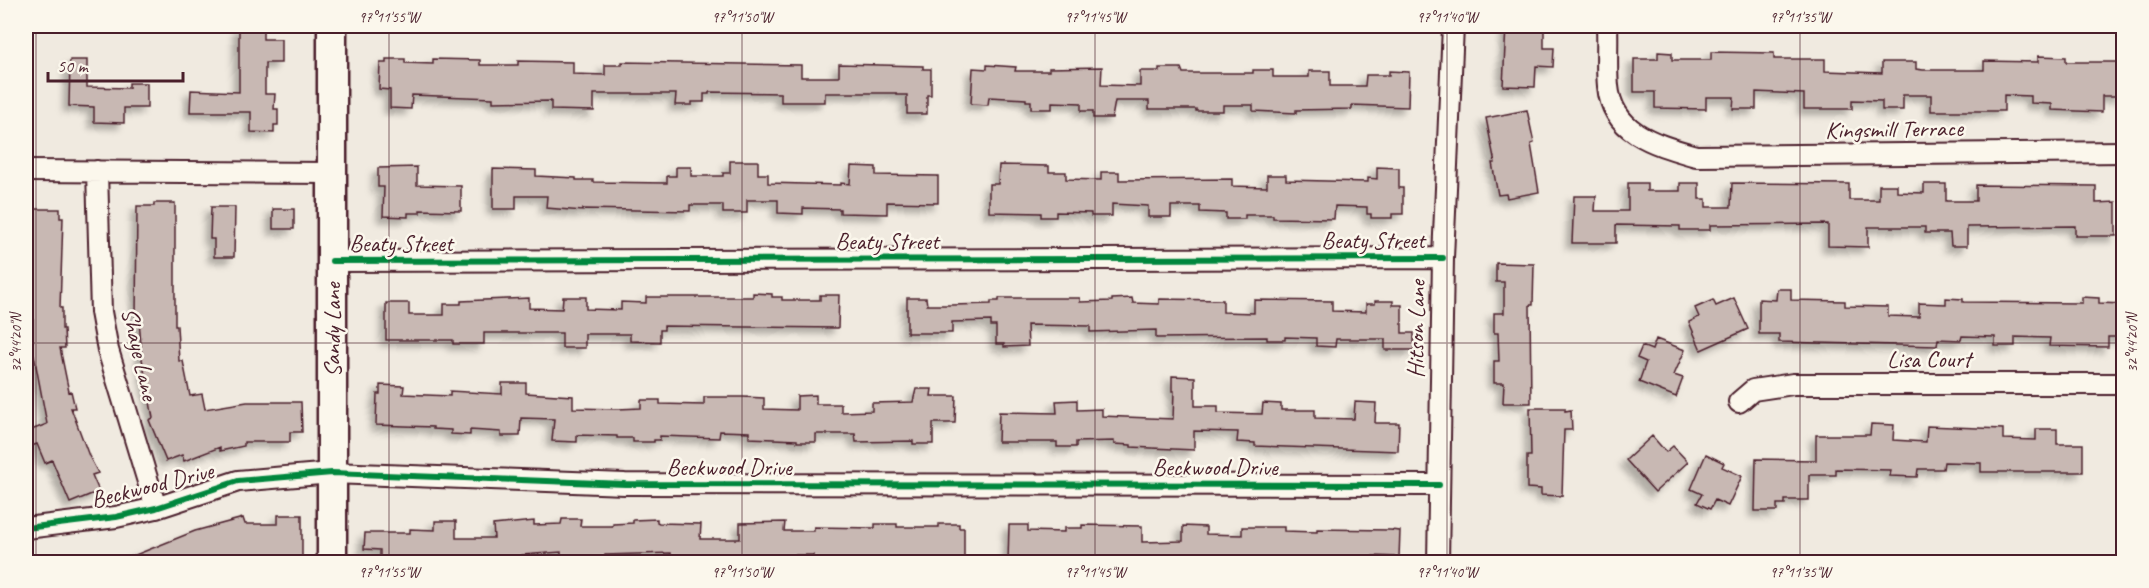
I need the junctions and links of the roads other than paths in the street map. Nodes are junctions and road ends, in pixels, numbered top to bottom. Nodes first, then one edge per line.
1 (332, 26) edge
2 (1453, 26) edge
3 (1607, 26) edge
4 (2124, 152) edge
5 (26, 171) edge
6 (97, 171) junction
7 (332, 173) junction
8 (1443, 258) junction
9 (332, 261) junction
10 (2124, 384) edge
11 (1739, 402) dead end
12 (332, 473) junction
13 (1439, 485) junction
14 (156, 508) junction
15 (26, 528) edge
16 (332, 562) edge
17 (1438, 562) edge

1 - 7 street, Sandy Lane
2 - 8 street, Hitson Lane
3 - 4 street, Kingsmill Terrace
5 - 6 street
6 - 7 street
6 - 14 street, Shaye Lane
7 - 9 street, Sandy Lane
8 - 9 street, Beaty Street
8 - 13 street, Hitson Lane
9 - 12 street, Sandy Lane
10 - 11 street, Lisa Court
12 - 13 street, Beckwood Drive
12 - 14 street, Beckwood Drive
12 - 16 street, Sandy Lane
13 - 17 street, Hitson Lane
14 - 15 street, Beckwood Drive

